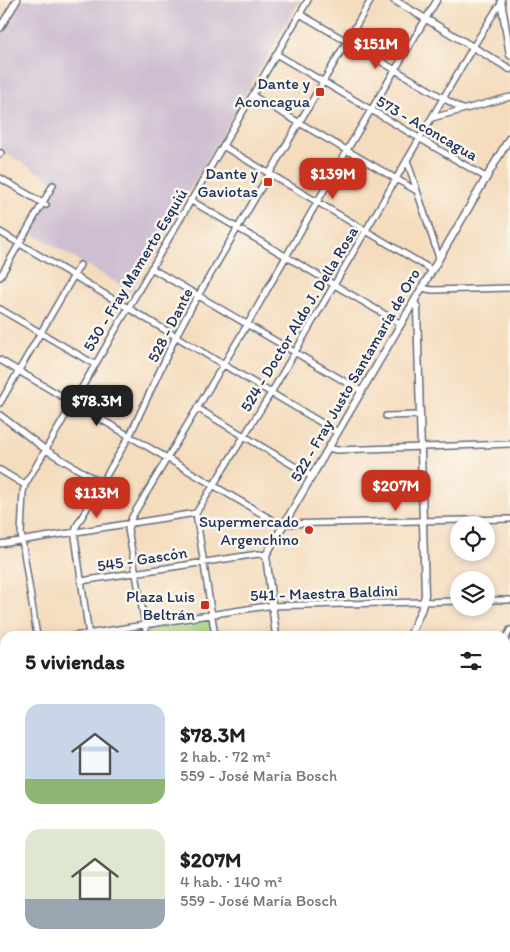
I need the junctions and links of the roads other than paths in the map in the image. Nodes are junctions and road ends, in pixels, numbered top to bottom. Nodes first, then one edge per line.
1 (17, 0) edge
2 (308, 0) edge
3 (371, 0) edge
4 (394, 0) edge
5 (437, 0) edge
6 (501, 2) edge
7 (300, 14) junction
8 (425, 19) junction
9 (0, 28) edge
10 (347, 42) junction
11 (473, 47) junction
12 (276, 54) junction
13 (510, 55) edge
14 (510, 69) edge
15 (395, 70) junction
16 (324, 82) junction
17 (252, 96) junction
18 (510, 97) edge
19 (443, 98) junction
20 (462, 109) junction
21 (371, 110) junction
22 (432, 118) junction
23 (299, 123) junction
24 (510, 137) edge
25 (420, 138) junction
26 (223, 146) junction
27 (347, 150) junction
28 (407, 160) junction
29 (270, 174) junction
30 (0, 178) edge
31 (487, 178) junction
32 (396, 179) junction
33 (53, 185) dead end
34 (417, 192) junction
35 (190, 200) junction
36 (318, 203) junction
37 (44, 204) junction
38 (238, 228) junction
39 (366, 231) junction
40 (0, 232) edge
41 (20, 244) junction
42 (286, 257) junction
43 (439, 258) junction
44 (80, 265) dead end
45 (151, 268) junction
46 (432, 270) junction
47 (74, 276) junction
48 (0, 277) edge
49 (334, 285) junction
50 (422, 288) junction
51 (510, 288) edge
52 (198, 295) junction
53 (414, 302) junction
54 (127, 308) junction
55 (0, 309) edge
56 (401, 324) junction
57 (247, 325) junction
58 (41, 332) junction
59 (176, 336) junction
60 (295, 352) junction
61 (0, 360) edge
62 (94, 364) junction
63 (224, 364) junction
64 (19, 371) junction
65 (361, 391) junction
66 (271, 392) junction
67 (73, 402) junction
68 (0, 403) edge
69 (197, 408) junction
70 (0, 415) edge
71 (420, 415) junction
72 (386, 416) dead end
73 (337, 432) junction
74 (130, 435) junction
75 (244, 436) junction
76 (510, 444) edge
77 (328, 448) junction
78 (421, 448) junction
79 (46, 450) junction
80 (167, 457) junction
81 (0, 470) edge
82 (311, 476) junction
83 (101, 484) junction
84 (213, 484) junction
85 (25, 485) junction
86 (196, 513) junction
87 (510, 519) edge
88 (423, 521) junction
89 (128, 524) junction
90 (283, 525) junction
91 (74, 532) junction
92 (22, 541) junction
93 (0, 544) edge
94 (266, 555) junction
95 (203, 562) junction
96 (136, 573) junction
97 (81, 581) junction
98 (495, 600) edge
99 (510, 600) edge
100 (450, 601) edge
101 (424, 602) junction
102 (271, 606) junction
103 (211, 614) junction
104 (145, 625) junction
105 (36, 631) edge
106 (88, 631) edge
107 (111, 631) edge
108 (146, 631) edge
109 (214, 631) edge
110 (275, 631) edge
111 (412, 631) edge

1 - 9 street
2 - 7 street, 530 - Fray Mamerto Esquiú
3 - 10 street, 528 - Dante
4 - 8 street
5 - 8 street
6 - 11 street, 524 - Doctor Aldo J. Della Rosa
6 - 13 street
7 - 10 street
7 - 12 street, 530 - Fray Mamerto Esquiú
8 - 11 street
8 - 15 street
10 - 15 street
10 - 16 street, 528 - Dante
11 - 14 street
11 - 19 street, 524 - Doctor Aldo J. Della Rosa
12 - 16 street, 573 - Aconcagua
12 - 17 street, 530 - Fray Mamerto Esquiú
15 - 19 street
15 - 21 street
16 - 21 street, 573 - Aconcagua
16 - 23 street, 528 - Dante
17 - 23 street
17 - 26 street, 530 - Fray Mamerto Esquiú
18 - 20 street
19 - 20 street
19 - 22 street, 524 - Doctor Aldo J. Della Rosa
20 - 22 street
21 - 25 street, 573 - Aconcagua
21 - 27 street
22 - 25 street, 524 - Doctor Aldo J. Della Rosa
23 - 27 street
23 - 29 street, 528 - Dante
24 - 31 street, 522 - Fray Justo Santamaría de Oro
25 - 28 street, 524 - Doctor Aldo J. Della Rosa
25 - 31 street, 573 - Aconcagua
26 - 29 street
26 - 35 street, 530 - Fray Mamerto Esquiú
27 - 32 street
27 - 36 street
28 - 32 street, 524 - Doctor Aldo J. Della Rosa
28 - 34 street
29 - 36 street
29 - 38 street, 528 - Dante
30 - 37 street
31 - 43 street, 522 - Fray Justo Santamaría de Oro
32 - 34 street
32 - 39 street, 524 - Doctor Aldo J. Della Rosa
33 - 37 street
34 - 43 street
35 - 38 street
35 - 45 street, 530 - Fray Mamerto Esquiú
36 - 39 street
36 - 42 street
37 - 41 street
38 - 42 street
38 - 52 street, 528 - Dante
39 - 46 street
39 - 49 street, 524 - Doctor Aldo J. Della Rosa
40 - 41 street
41 - 47 street
41 - 48 street
42 - 49 street
42 - 57 street
43 - 46 street, 522 - Fray Justo Santamaría de Oro
44 - 47 street
45 - 52 street
45 - 54 street, 530 - Fray Mamerto Esquiú
46 - 50 street, 522 - Fray Justo Santamaría de Oro
47 - 54 street
47 - 58 street
49 - 56 street
49 - 60 street, 524 - Doctor Aldo J. Della Rosa
50 - 51 street
50 - 53 street, 522 - Fray Justo Santamaría de Oro
52 - 57 street
52 - 59 street, 528 - Dante
53 - 56 street, 522 - Fray Justo Santamaría de Oro
53 - 71 street
54 - 59 street
54 - 62 street, 530 - Fray Mamerto Esquiú
55 - 58 street
56 - 65 street, 522 - Fray Justo Santamaría de Oro
57 - 60 street
57 - 63 street
58 - 62 street
58 - 64 street
59 - 63 street
59 - 74 street, 528 - Dante
60 - 65 street
60 - 66 street, 524 - Doctor Aldo J. Della Rosa
61 - 64 street
62 - 67 street, 530 - Fray Mamerto Esquiú
63 - 66 street
63 - 69 street
64 - 67 street
64 - 68 street
65 - 73 street, 522 - Fray Justo Santamaría de Oro
66 - 73 street
66 - 75 street, 524 - Doctor Aldo J. Della Rosa
67 - 74 street
67 - 79 street, 530 - Fray Mamerto Esquiú
69 - 75 street
69 - 80 street
70 - 79 street
71 - 72 street
71 - 78 street
73 - 77 street, 522 - Fray Justo Santamaría de Oro
74 - 80 street
74 - 83 street, 528 - Dante
75 - 82 street
75 - 84 street, 524 - Doctor Aldo J. Della Rosa
76 - 78 street
77 - 78 street
77 - 82 street, 522 - Fray Justo Santamaría de Oro
78 - 88 street
79 - 83 street
79 - 85 street, 530 - Fray Mamerto Esquiú
80 - 84 street
80 - 89 street
81 - 85 street
82 - 90 street, 522 - Fray Justo Santamaría de Oro
83 - 91 street, 528 - Dante
84 - 86 street, 524 - Doctor Aldo J. Della Rosa
84 - 90 street
85 - 92 street, 530 - Fray Mamerto Esquiú
86 - 89 street
86 - 95 street
87 - 88 street
88 - 90 street
88 - 101 street
89 - 91 street
89 - 96 street
90 - 94 street, 522 - Fray Justo Santamaría de Oro
91 - 92 street
91 - 97 street
92 - 93 street
92 - 105 street, 530 - Fray Mamerto Esquiú
94 - 95 street, 545 - Gascón
94 - 102 street
95 - 96 street, 545 - Gascón
95 - 103 street
96 - 97 street, 545 - Gascón
96 - 104 street
97 - 106 street
98 - 99 street
100 - 101 street, 541 - Maestra Baldini
101 - 102 street, 541 - Maestra Baldini
101 - 111 street
102 - 103 street, 541 - Maestra Baldini
102 - 110 street
103 - 104 street, 541 - Maestra Baldini
103 - 109 street
104 - 107 street, 541 - Maestra Baldini
104 - 108 street

